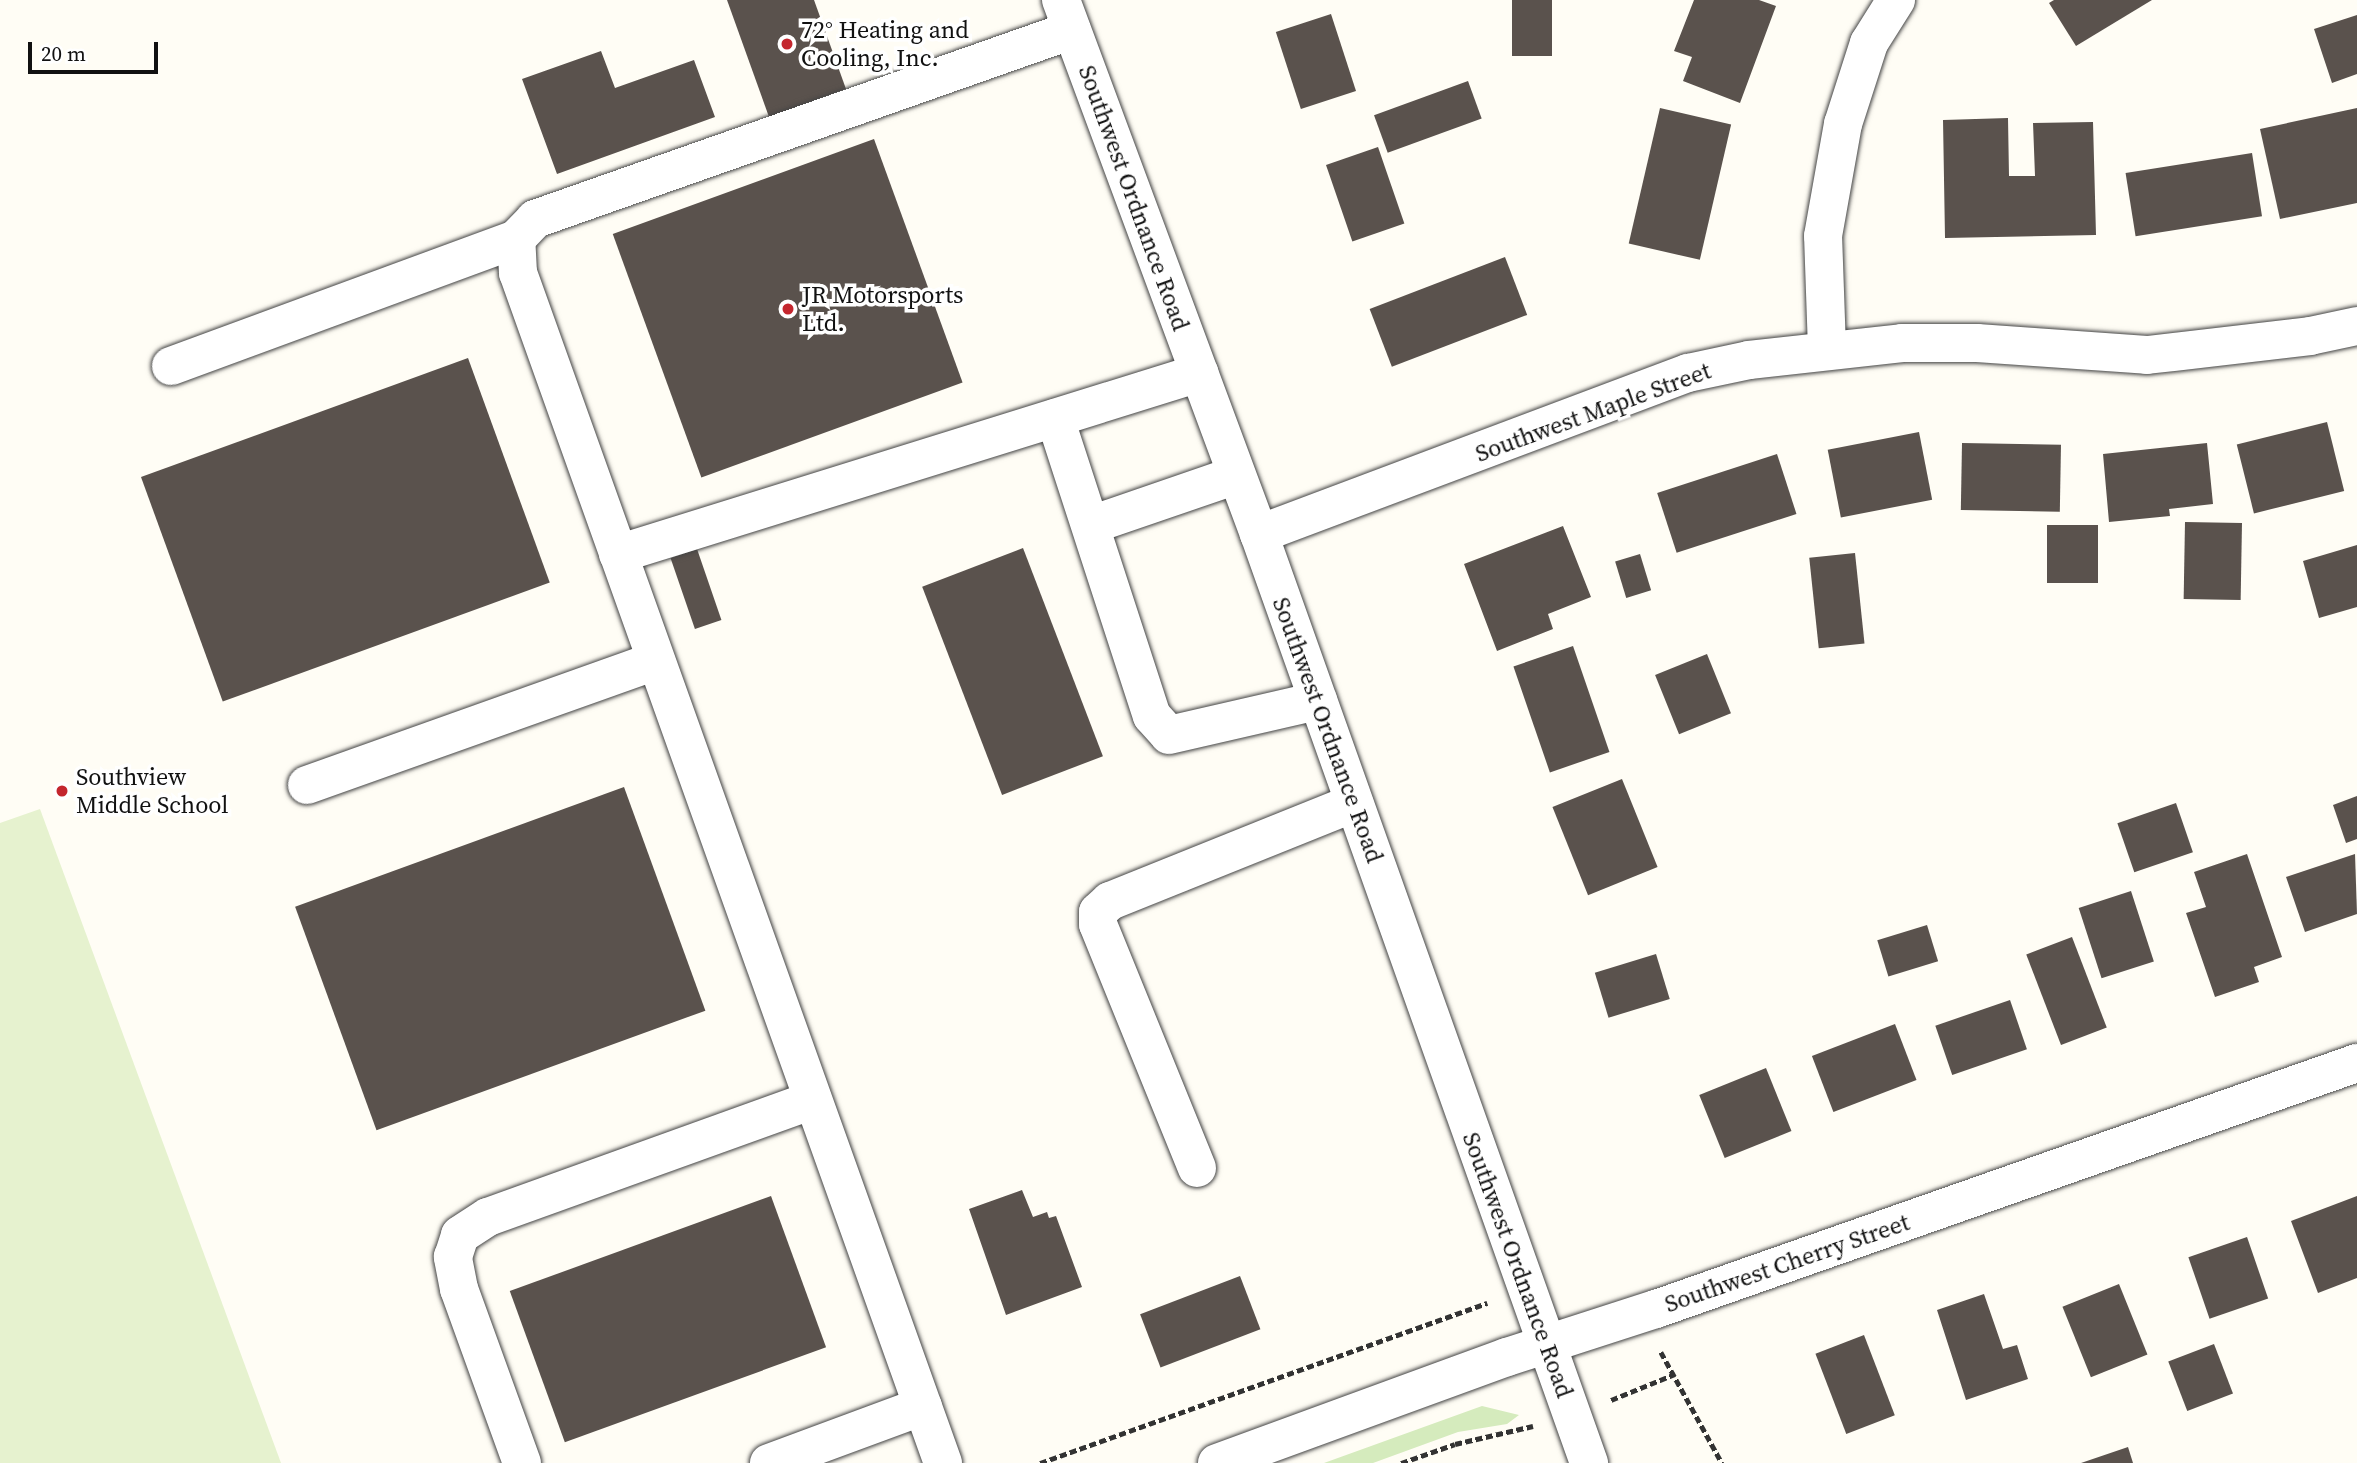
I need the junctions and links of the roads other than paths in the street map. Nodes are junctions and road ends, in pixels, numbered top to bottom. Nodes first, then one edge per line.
1 (1896, 0) edge
2 (1067, 15) edge
3 (516, 239) junction
4 (2357, 326) edge
5 (1827, 349) junction
6 (171, 366) dead end
7 (1199, 373) junction
8 (1055, 418) junction
9 (1237, 475) junction
10 (1090, 525) junction
11 (1259, 534) junction
12 (618, 554) junction
13 (656, 661) junction
14 (1318, 701) junction
15 (307, 785) dead end
16 (1354, 803) junction
17 (2357, 1063) edge
18 (813, 1100) junction
19 (1197, 1168) dead end
20 (1546, 1344) junction
21 (923, 1406) junction
22 (522, 1463) edge
23 (769, 1463) edge
24 (943, 1463) edge
25 (1217, 1463) edge
26 (1589, 1463) edge

1 - 5 street
2 - 3 street
2 - 7 street, Southwest Ordnance Road
3 - 6 street
3 - 12 street
4 - 5 street, Southwest Maple Street
5 - 11 street, Southwest Maple Street
7 - 8 street
7 - 9 street, Southwest Ordnance Road
8 - 10 street
8 - 12 street
9 - 10 street
9 - 11 street, Southwest Ordnance Road
10 - 14 street
11 - 14 street, Southwest Ordnance Road
12 - 13 street
13 - 15 street
13 - 18 street
14 - 16 street, Southwest Ordnance Road
16 - 19 street
16 - 20 street, Southwest Ordnance Road
17 - 20 street, Southwest Cherry Street
18 - 21 street
18 - 22 street
20 - 25 street, Southwest Cherry Street
20 - 26 street, Southwest Ordnance Road
21 - 23 street
21 - 24 street

